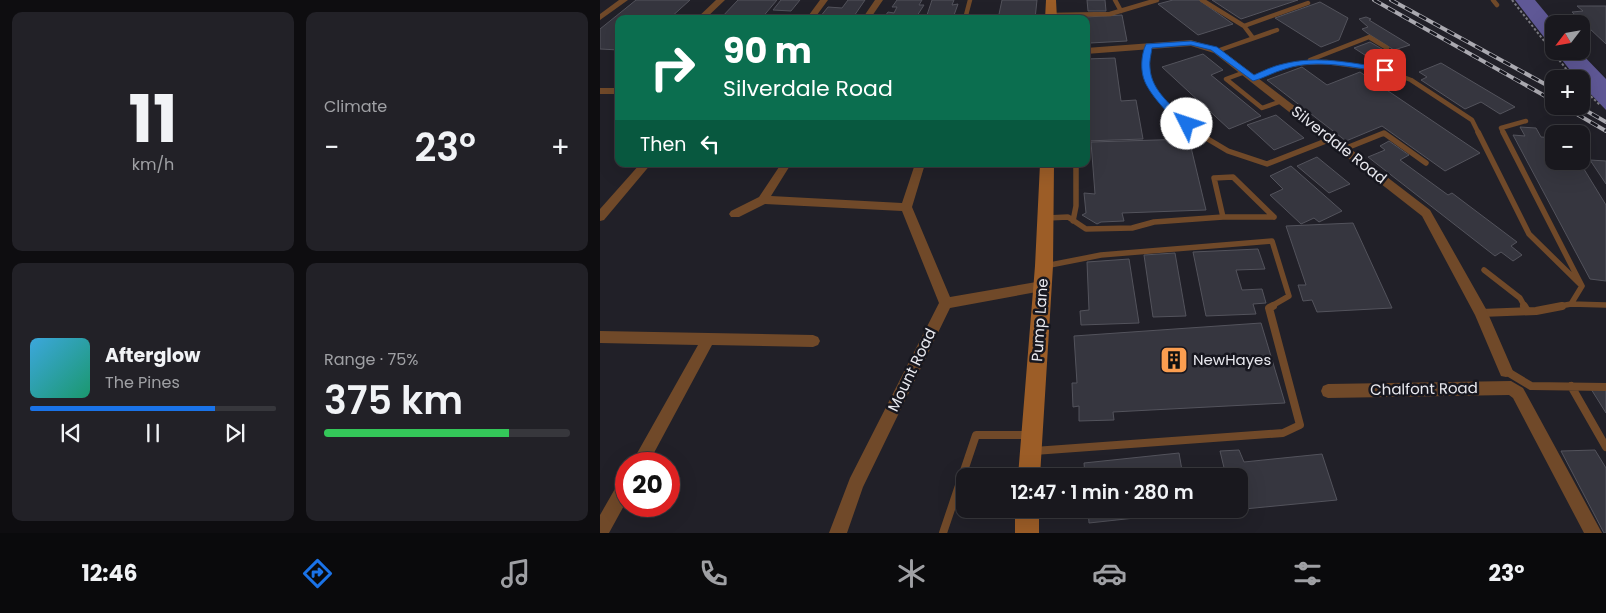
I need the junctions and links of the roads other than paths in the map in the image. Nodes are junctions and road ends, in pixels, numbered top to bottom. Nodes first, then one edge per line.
1 (624, 0) edge
2 (721, 0) edge
3 (824, 0) edge
4 (879, 0) edge
5 (970, 0) edge
6 (1051, 0) edge
7 (1115, 0) edge
8 (1157, 0) edge
9 (1202, 0) edge
10 (1493, 0) edge
11 (1308, 3) dead end
12 (1497, 5) dead end
13 (1121, 11) junction
14 (704, 15) edge
15 (813, 15) edge
16 (869, 15) edge
17 (967, 15) edge
18 (1051, 15) edge
19 (1090, 16) edge
20 (600, 18) edge
21 (1244, 26) junction
22 (1277, 30) dead end
23 (1253, 38) junction
24 (1148, 46) junction
25 (1387, 48) dead end
26 (1090, 51) edge
27 (1217, 51) junction
28 (1304, 62) junction
29 (1249, 75) junction
30 (600, 91) edge
31 (615, 91) edge
32 (1282, 101) junction
33 (1526, 121) dead end
34 (1331, 139) junction
35 (1344, 149) junction
36 (1426, 164) dead end
37 (643, 167) edge
38 (784, 167) edge
39 (919, 167) edge
40 (1047, 167) edge
41 (1076, 167) edge
42 (763, 200) junction
43 (906, 207) junction
44 (735, 214) dead end
45 (600, 217) edge
46 (1224, 217) junction
47 (1047, 218) junction
48 (1073, 220) junction
49 (1044, 266) junction
50 (1484, 270) dead end
51 (1042, 286) junction
52 (1582, 286) junction
53 (946, 303) junction
54 (1571, 304) junction
55 (1606, 305) edge
56 (1527, 312) junction
57 (1481, 313) junction
58 (600, 337) edge
59 (708, 340) junction
60 (813, 341) dead end
61 (1506, 371) joint
62 (1571, 386) junction
63 (1606, 387) edge
64 (1328, 391) dead end
65 (1031, 443) junction
66 (1606, 447) edge
67 (646, 452) edge
68 (1029, 468) edge
69 (615, 505) edge
70 (1027, 518) edge
71 (600, 532) edge
72 (838, 533) edge
73 (943, 533) edge
74 (1027, 533) edge
75 (1593, 533) edge

1 - 20 street
2 - 14 street
3 - 15 street
4 - 16 street
5 - 17 lane
6 - 18 street
7 - 13 lane
8 - 13 lane
9 - 21 lane
10 - 12 lane
11 - 21 lane
13 - 19 lane
21 - 23 lane
22 - 23 lane
23 - 27 lane
24 - 26 street, Silverdale Road
24 - 27 street, Silverdale Road
24 - 34 lane
25 - 28 lane
27 - 29 street, Silverdale Road
28 - 29 lane
28 - 52 lane
29 - 32 street, Silverdale Road
29 - 32 lane
30 - 31 street
32 - 34 street, Silverdale Road
33 - 52 lane
34 - 35 street, Silverdale Road
35 - 36 lane
35 - 57 street, Silverdale Road
37 - 45 street
38 - 42 street
39 - 43 street
40 - 47 street, Pump Lane
41 - 48 lane
42 - 43 street
42 - 44 street
43 - 53 street
46 - 46 lane
46 - 48 lane
47 - 48 lane
47 - 49 street, Pump Lane
49 - 51 street, Pump Lane
49 - 65 lane
50 - 56 lane
51 - 53 street
51 - 65 street, Pump Lane
52 - 54 lane
53 - 72 street, Mount Road
54 - 55 lane
54 - 56 lane
56 - 57 lane
57 - 61 street, Silverdale Road
58 - 59 street
59 - 60 street
59 - 67 street
61 - 62 lane
62 - 63 lane
62 - 66 lane
64 - 75 street, Chalfont Road
65 - 68 street, Pump Lane
65 - 73 lane
69 - 71 street
70 - 74 street

